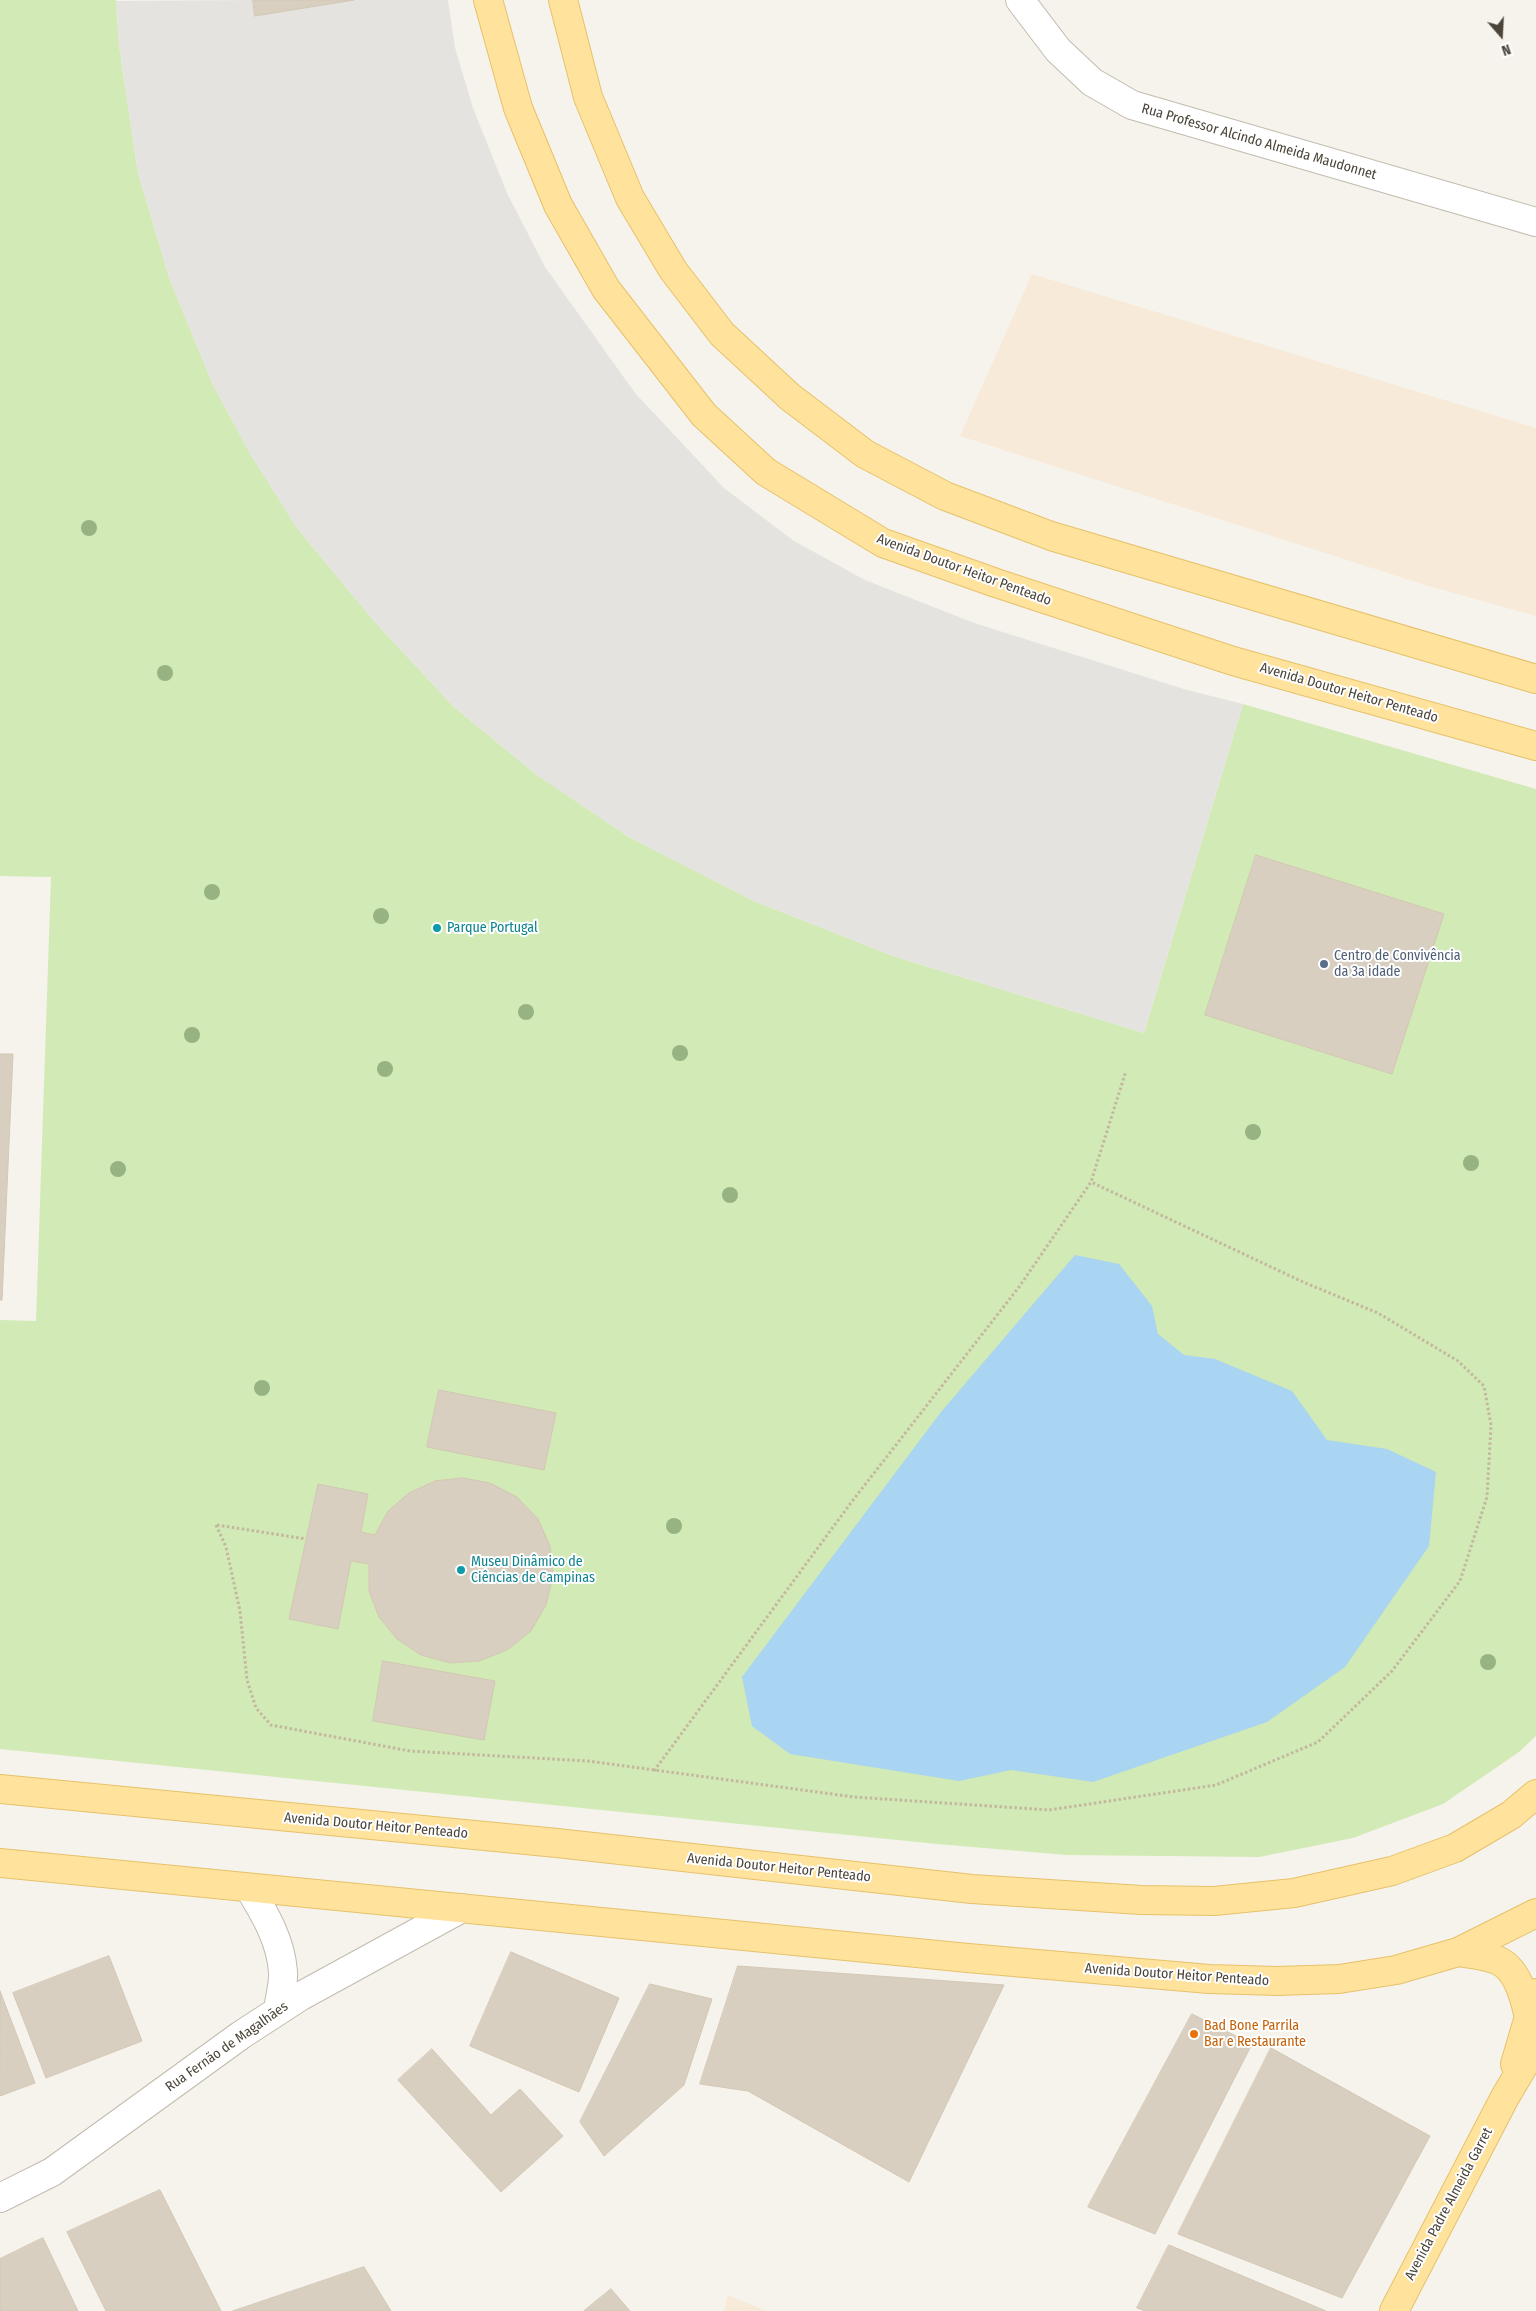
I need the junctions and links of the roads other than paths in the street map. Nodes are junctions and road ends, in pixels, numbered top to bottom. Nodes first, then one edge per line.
1 (488, 0) edge
2 (563, 0) edge
3 (1020, 0) edge
4 (1536, 222) edge
5 (1536, 679) edge
6 (1536, 746) edge
7 (0, 1789) edge
8 (1536, 1794) edge
9 (0, 1863) edge
10 (249, 1888) junction
11 (462, 1908) junction
12 (1536, 1913) edge
13 (1458, 1952) junction
14 (1533, 2005) edge
15 (278, 2011) junction
16 (1536, 2045) edge
17 (1505, 2097) junction
18 (0, 2198) edge
19 (1394, 2311) edge

1 - 6 main road, Avenida Doutor Heitor Penteado
2 - 5 main road
3 - 4 street, Rua Professor Alcindo Almeida Maudonnet
7 - 8 main road, Avenida Doutor Heitor Penteado
9 - 10 main road, Avenida Doutor Heitor Penteado
10 - 11 main road, Avenida Doutor Heitor Penteado
10 - 15 street
11 - 13 main road, Avenida Doutor Heitor Penteado
11 - 15 street, Rua Fernão de Magalhães
12 - 13 main road, Avenida Doutor Heitor Penteado
13 - 14 main road
14 - 17 main road
15 - 18 street, Rua Fernão de Magalhães
16 - 17 main road
17 - 19 main road, Avenida Padre Almeida Garret

